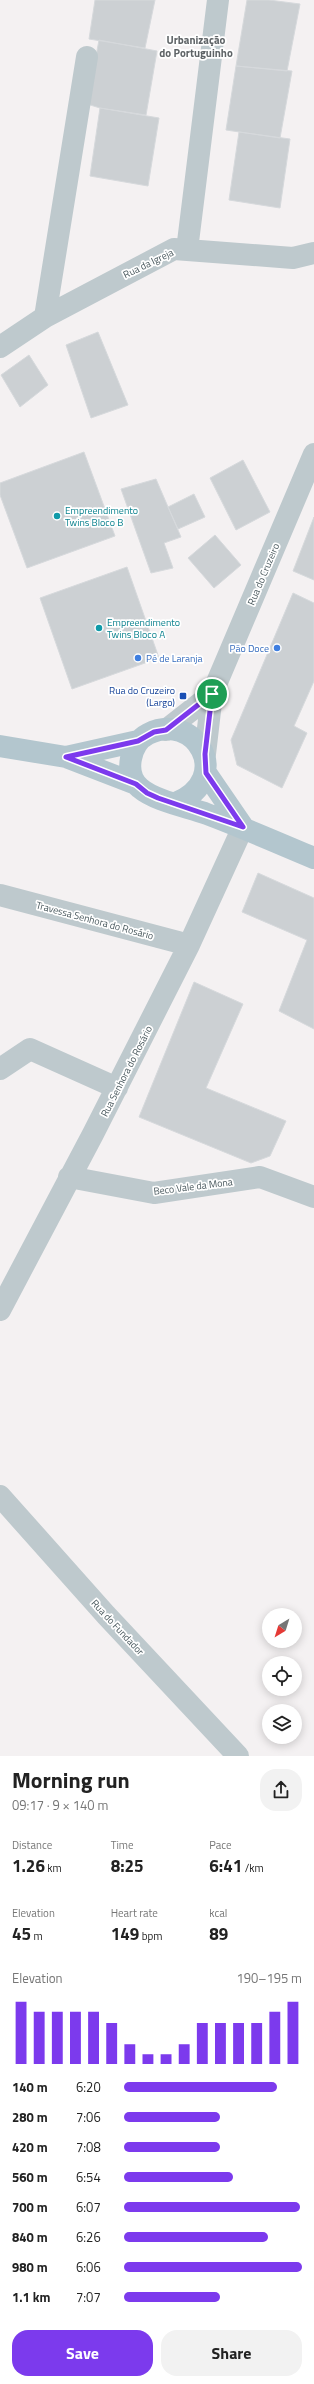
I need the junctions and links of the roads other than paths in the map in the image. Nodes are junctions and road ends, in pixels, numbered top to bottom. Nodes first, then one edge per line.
1 (218, 0) edge
2 (87, 57) dead end
3 (188, 250) junction
4 (314, 253) edge
5 (45, 316) junction
6 (0, 347) edge
7 (314, 454) edge
8 (212, 694) junction
9 (166, 730) junction
10 (138, 741) junction
11 (0, 746) edge
12 (66, 757) junction
13 (206, 764) junction
14 (136, 784) junction
15 (176, 803) junction
16 (243, 827) junction
17 (314, 858) edge
18 (0, 895) edge
19 (189, 946) junction
20 (0, 1069) edge
21 (117, 1088) junction
22 (69, 1177) junction
23 (314, 1197) edge
24 (0, 1310) edge
25 (0, 1496) edge
26 (238, 1756) edge

1 - 3 street
2 - 5 street
3 - 4 street, Rua da Igreja
3 - 5 street, Rua da Igreja
5 - 6 street, Rua da Igreja
7 - 8 street, Rua do Cruzeiro
8 - 9 street, Rua do Cruzeiro
8 - 13 street, Rua do Cruzeiro
9 - 10 main road
9 - 13 main road
10 - 12 main road
10 - 14 main road
11 - 12 main road
12 - 14 main road
13 - 15 main road
13 - 16 main road
14 - 15 main road
15 - 16 main road
16 - 17 main road
16 - 19 street, Rua Senhora do Rosário
18 - 19 street, Travessa Senhora do Rosário
19 - 21 street, Rua Senhora do Rosário
20 - 21 street
21 - 22 street, Rua Senhora do Rosário
22 - 23 street, Beco Vale da Mona
22 - 24 street, Rua Senhora do Rosário
25 - 26 street, Rua do Fundador

